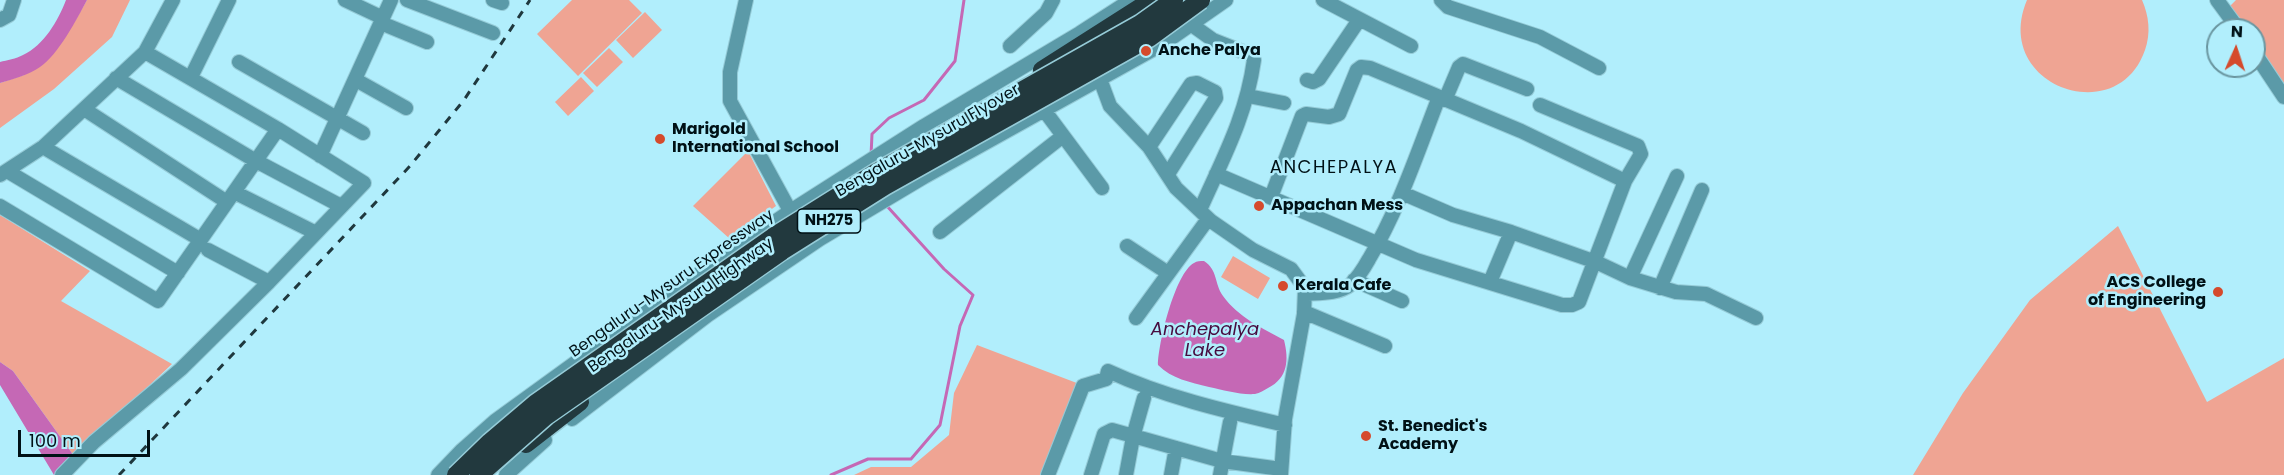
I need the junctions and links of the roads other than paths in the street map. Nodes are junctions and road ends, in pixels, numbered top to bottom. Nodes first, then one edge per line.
1 (173, 0) edge
2 (229, 0) edge
3 (345, 0) edge
4 (391, 0) edge
5 (408, 0) edge
6 (746, 0) edge
7 (1053, 0) edge
8 (1131, 0) edge
9 (1152, 0) edge
10 (1174, 0) edge
11 (1201, 0) edge
12 (1212, 0) edge
13 (1226, 0) edge
14 (1323, 0) edge
15 (1442, 0) edge
16 (2217, 0) edge
17 (12, 1) edge
18 (1109, 6) edge
19 (2230, 18) edge
20 (0, 20) edge
21 (382, 20) junction
22 (1359, 20) junction
23 (1192, 25) junction
24 (493, 33) dead end
25 (1082, 38) junction
26 (427, 42) dead end
27 (1010, 46) dead end
28 (1411, 46) dead end
29 (145, 51) junction
30 (240, 62) dead end
31 (1599, 68) dead end
32 (2266, 70) edge
33 (1100, 76) junction
34 (191, 77) junction
35 (116, 78) junction
36 (356, 80) junction
37 (1307, 80) dead end
38 (1527, 89) dead end
39 (1248, 96) junction
40 (1442, 98) junction
41 (2284, 98) edge
42 (1284, 103) dead end
43 (1540, 105) dead end
44 (406, 108) dead end
45 (1042, 108) junction
46 (84, 109) junction
47 (338, 119) junction
48 (278, 129) junction
49 (363, 133) dead end
50 (1063, 136) junction
51 (43, 147) junction
52 (1149, 147) junction
53 (320, 156) junction
54 (256, 161) junction
55 (3, 173) edge
56 (1168, 174) junction
57 (1216, 174) junction
58 (1677, 176) dead end
59 (1625, 181) junction
60 (1102, 188) dead end
61 (1702, 190) dead end
62 (1402, 193) junction
63 (231, 197) junction
64 (1271, 197) junction
65 (0, 206) edge
66 (342, 206) junction
67 (1204, 214) junction
68 (791, 215) junction
69 (853, 215) junction
70 (940, 232) dead end
71 (1511, 232) junction
72 (316, 233) junction
73 (205, 245) junction
74 (1378, 245) junction
75 (1127, 246) dead end
76 (1596, 262) junction
77 (178, 273) junction
78 (1168, 273) junction
79 (1629, 278) junction
80 (1354, 280) junction
81 (269, 282) junction
82 (1490, 282) junction
83 (1660, 288) junction
84 (1305, 294) junction
85 (1402, 301) dead end
86 (1304, 312) junction
87 (1136, 318) dead end
88 (1756, 318) dead end
89 (1385, 346) dead end
90 (1144, 398) dead end
91 (1230, 422) dead end
92 (1285, 425) junction
93 (491, 434) junction
94 (1133, 437) junction
95 (1176, 448) junction
96 (511, 457) junction
97 (1221, 468) edge
98 (1281, 472) edge
99 (62, 475) edge
100 (438, 475) edge
101 (447, 475) edge
102 (456, 475) edge
103 (479, 475) edge
104 (491, 475) edge
105 (506, 475) edge
106 (1048, 475) edge
107 (1091, 475) edge
108 (1126, 475) edge
109 (1171, 475) edge

1 - 29 street
2 - 34 street
3 - 21 street
4 - 21 street
5 - 24 street
6 - 68 street
7 - 27 street
8 - 18 street, Bengaluru-Mysuru Expressway / NH275
9 - 25 highway, Bengaluru-Mysuru Expressway / NH275
10 - 102 highway, Bengaluru-Mysuru Expressway / NH275, bridge
11 - 103 highway, Bengaluru-Mysuru Flyover / NH275, bridge
12 - 33 highway, Bengaluru-Mysuru Highway / NH275
13 - 23 street, NH275
14 - 22 street
15 - 31 street
16 - 19 street
17 - 20 street
18 - 25 street, Bengaluru-Mysuru Expressway / NH275
21 - 26 street
21 - 36 street
22 - 28 street
22 - 37 street
23 - 33 street, NH275
23 - 39 street
25 - 33 street
25 - 68 highway, Bengaluru-Mysuru Expressway / NH275
29 - 34 street
29 - 35 street
30 - 47 street
32 - 41 street
33 - 45 highway, Bengaluru-Mysuru Highway / NH275
33 - 52 street
34 - 48 street
35 - 46 street
35 - 54 street
36 - 44 street
36 - 47 street
38 - 40 street
39 - 42 street
39 - 57 street
40 - 59 street
40 - 62 street
40 - 64 street
43 - 59 street
45 - 50 street
45 - 69 highway, Bengaluru-Mysuru Highway / NH275
46 - 51 street
46 - 63 street
47 - 49 street
47 - 53 street
48 - 53 street
48 - 54 street
50 - 60 street
50 - 70 street
51 - 55 street
51 - 73 street
52 - 56 street
52 - 56 street
53 - 66 street
54 - 63 street
54 - 66 street
55 - 77 street
56 - 67 street
57 - 64 street
57 - 67 street
58 - 79 street
59 - 76 street
61 - 83 street
62 - 71 street
62 - 74 street
63 - 72 street
63 - 73 street
64 - 74 street
65 - 77 street
66 - 72 street
67 - 78 street
67 - 84 street
68 - 93 highway, Bengaluru-Mysuru Expressway / NH275
68 - 100 street, Bengaluru-Mysuru Expressway / NH275
69 - 96 highway, Bengaluru-Mysuru Highway / NH275
69 - 105 street, NH275
71 - 76 street
71 - 82 street
72 - 81 street
73 - 77 street
73 - 81 street
74 - 80 street
74 - 82 street
75 - 78 street
76 - 79 street
76 - 82 street
78 - 87 street
79 - 83 street
80 - 84 street
80 - 85 street
81 - 99 street
83 - 88 street
84 - 86 street
86 - 89 street
86 - 92 street
90 - 94 street
91 - 97 street
92 - 98 street
92 - 106 street
93 - 96 highway
93 - 101 highway, Bengaluru-Mysuru Expressway / NH275
94 - 95 street
94 - 107 street
94 - 108 street
95 - 97 street
95 - 109 street
96 - 104 highway, Bengaluru-Mysuru Highway / NH275
97 - 98 street

